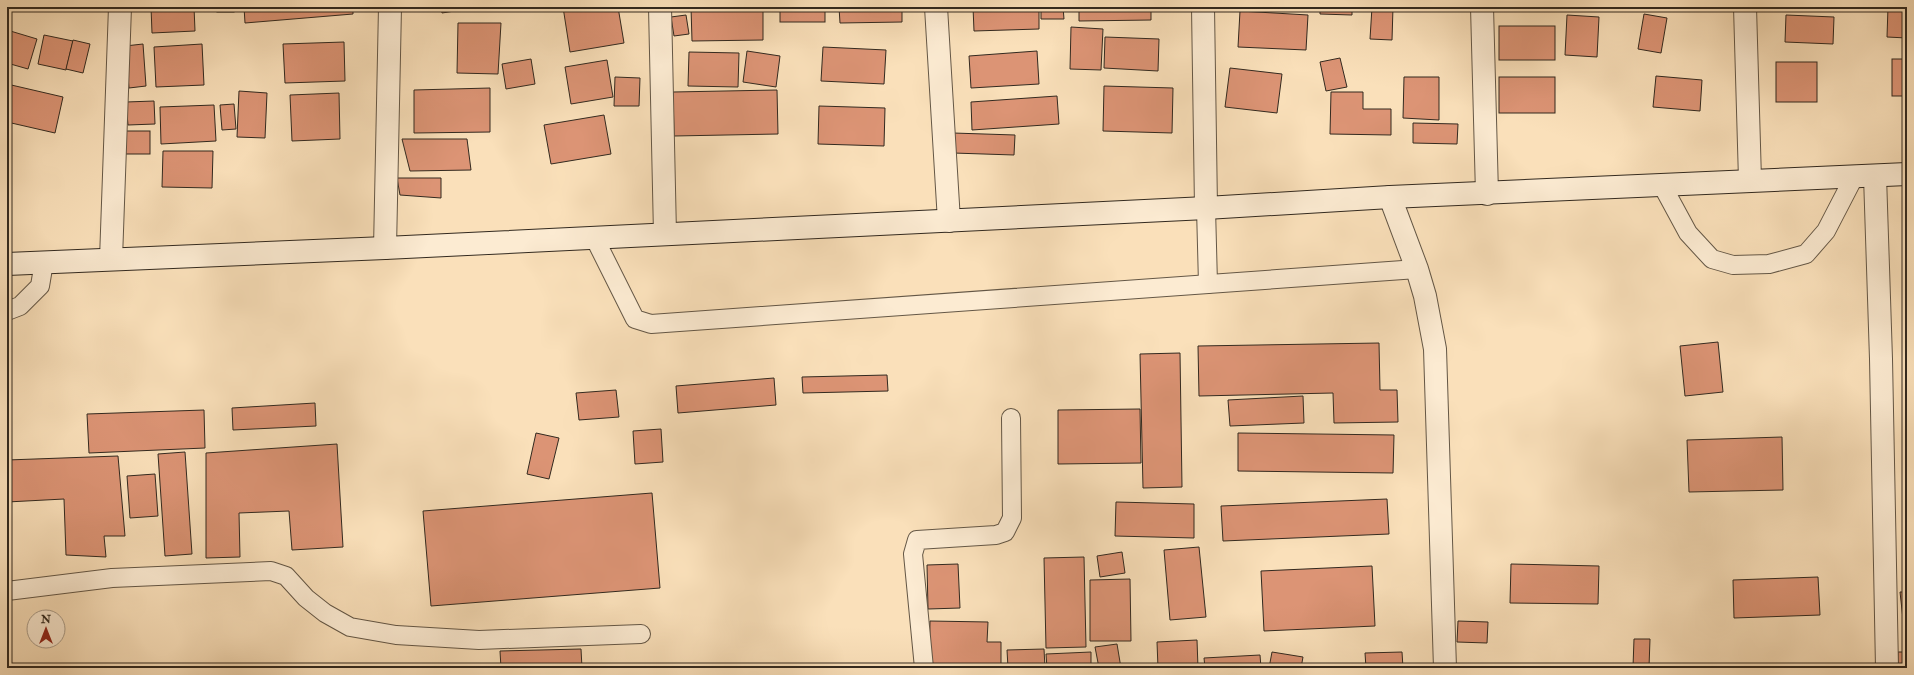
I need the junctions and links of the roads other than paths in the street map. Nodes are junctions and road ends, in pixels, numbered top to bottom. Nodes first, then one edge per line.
1 (120, 7) edge
2 (390, 7) edge
3 (660, 7) edge
4 (936, 7) edge
5 (1203, 7) edge
6 (1482, 7) edge
7 (1745, 7) edge
8 (1907, 174) edge
9 (1875, 176) junction
10 (1854, 177) junction
11 (1750, 180) junction
12 (1662, 185) junction
13 (1487, 194) junction
14 (1390, 197) junction
15 (1206, 208) junction
16 (949, 220) junction
17 (665, 234) junction
18 (594, 237) junction
19 (386, 248) junction
20 (111, 259) junction
21 (44, 262) junction
22 (7, 264) edge
23 (1417, 268) junction
24 (1208, 284) junction
25 (7, 311) edge
26 (1011, 418) dead end
27 (7, 591) edge
28 (641, 634) dead end
29 (924, 668) edge
30 (1445, 668) edge
31 (1887, 668) edge

1 - 20 street
2 - 19 street
3 - 17 street
4 - 16 street
5 - 15 street
6 - 13 street
7 - 11 street
8 - 9 street
9 - 10 street
9 - 31 street
10 - 11 street
10 - 12 lane
11 - 12 street
12 - 13 street
13 - 14 street
14 - 15 street
14 - 23 street
15 - 16 street
15 - 24 lane
16 - 17 street
17 - 18 street
18 - 19 street
18 - 24 lane
19 - 20 street
20 - 21 street
21 - 22 street
21 - 25 lane
23 - 24 lane
23 - 30 street
26 - 29 lane
27 - 28 lane

